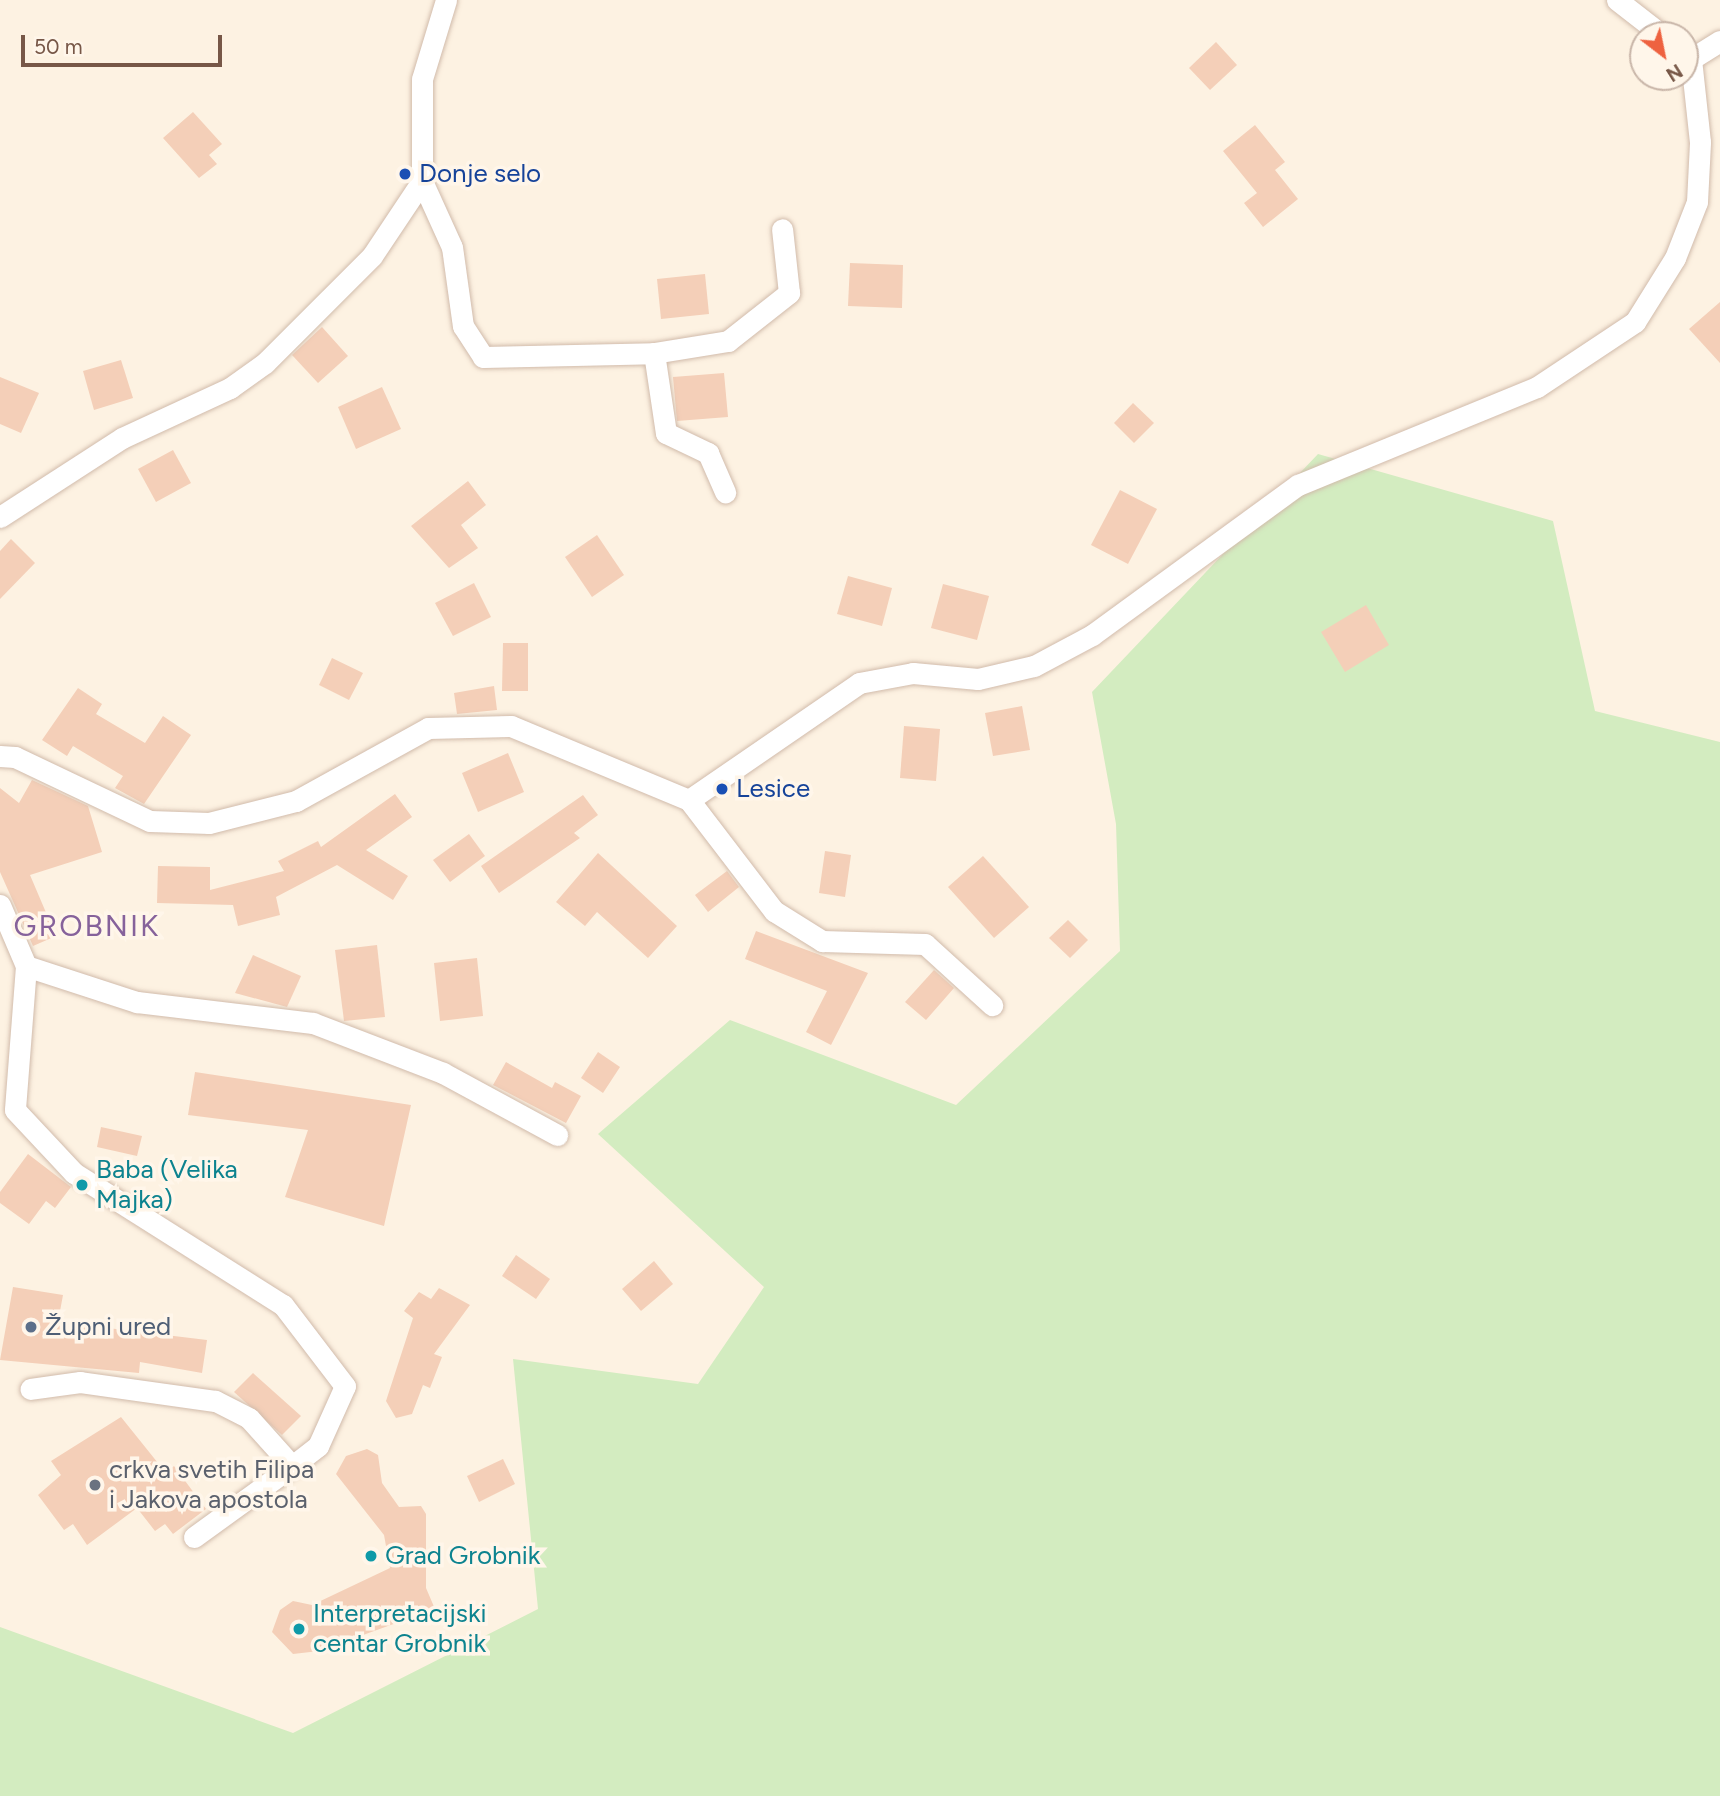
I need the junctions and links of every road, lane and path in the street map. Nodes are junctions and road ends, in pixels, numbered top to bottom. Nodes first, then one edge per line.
1 (446, 0) edge
2 (1617, 0) edge
3 (1644, 21) edge
4 (1720, 41) edge
5 (1699, 52) edge
6 (1693, 91) edge
7 (422, 181) junction
8 (782, 229) dead end
9 (654, 353) junction
10 (724, 492) dead end
11 (0, 517) edge
12 (0, 756) edge
13 (689, 800) junction
14 (0, 905) edge
15 (26, 966) junction
16 (992, 1005) dead end
17 (7, 1111) edge
18 (557, 1135) dead end
19 (30, 1389) dead end
20 (292, 1466) junction
21 (194, 1537) dead end

1 - 7 street
2 - 3 street
4 - 5 street
6 - 13 street
7 - 9 street
7 - 11 street
8 - 9 street
9 - 10 street
12 - 13 street
13 - 16 street
14 - 15 street
15 - 17 street
15 - 18 street
17 - 20 street
19 - 20 street
20 - 21 street

